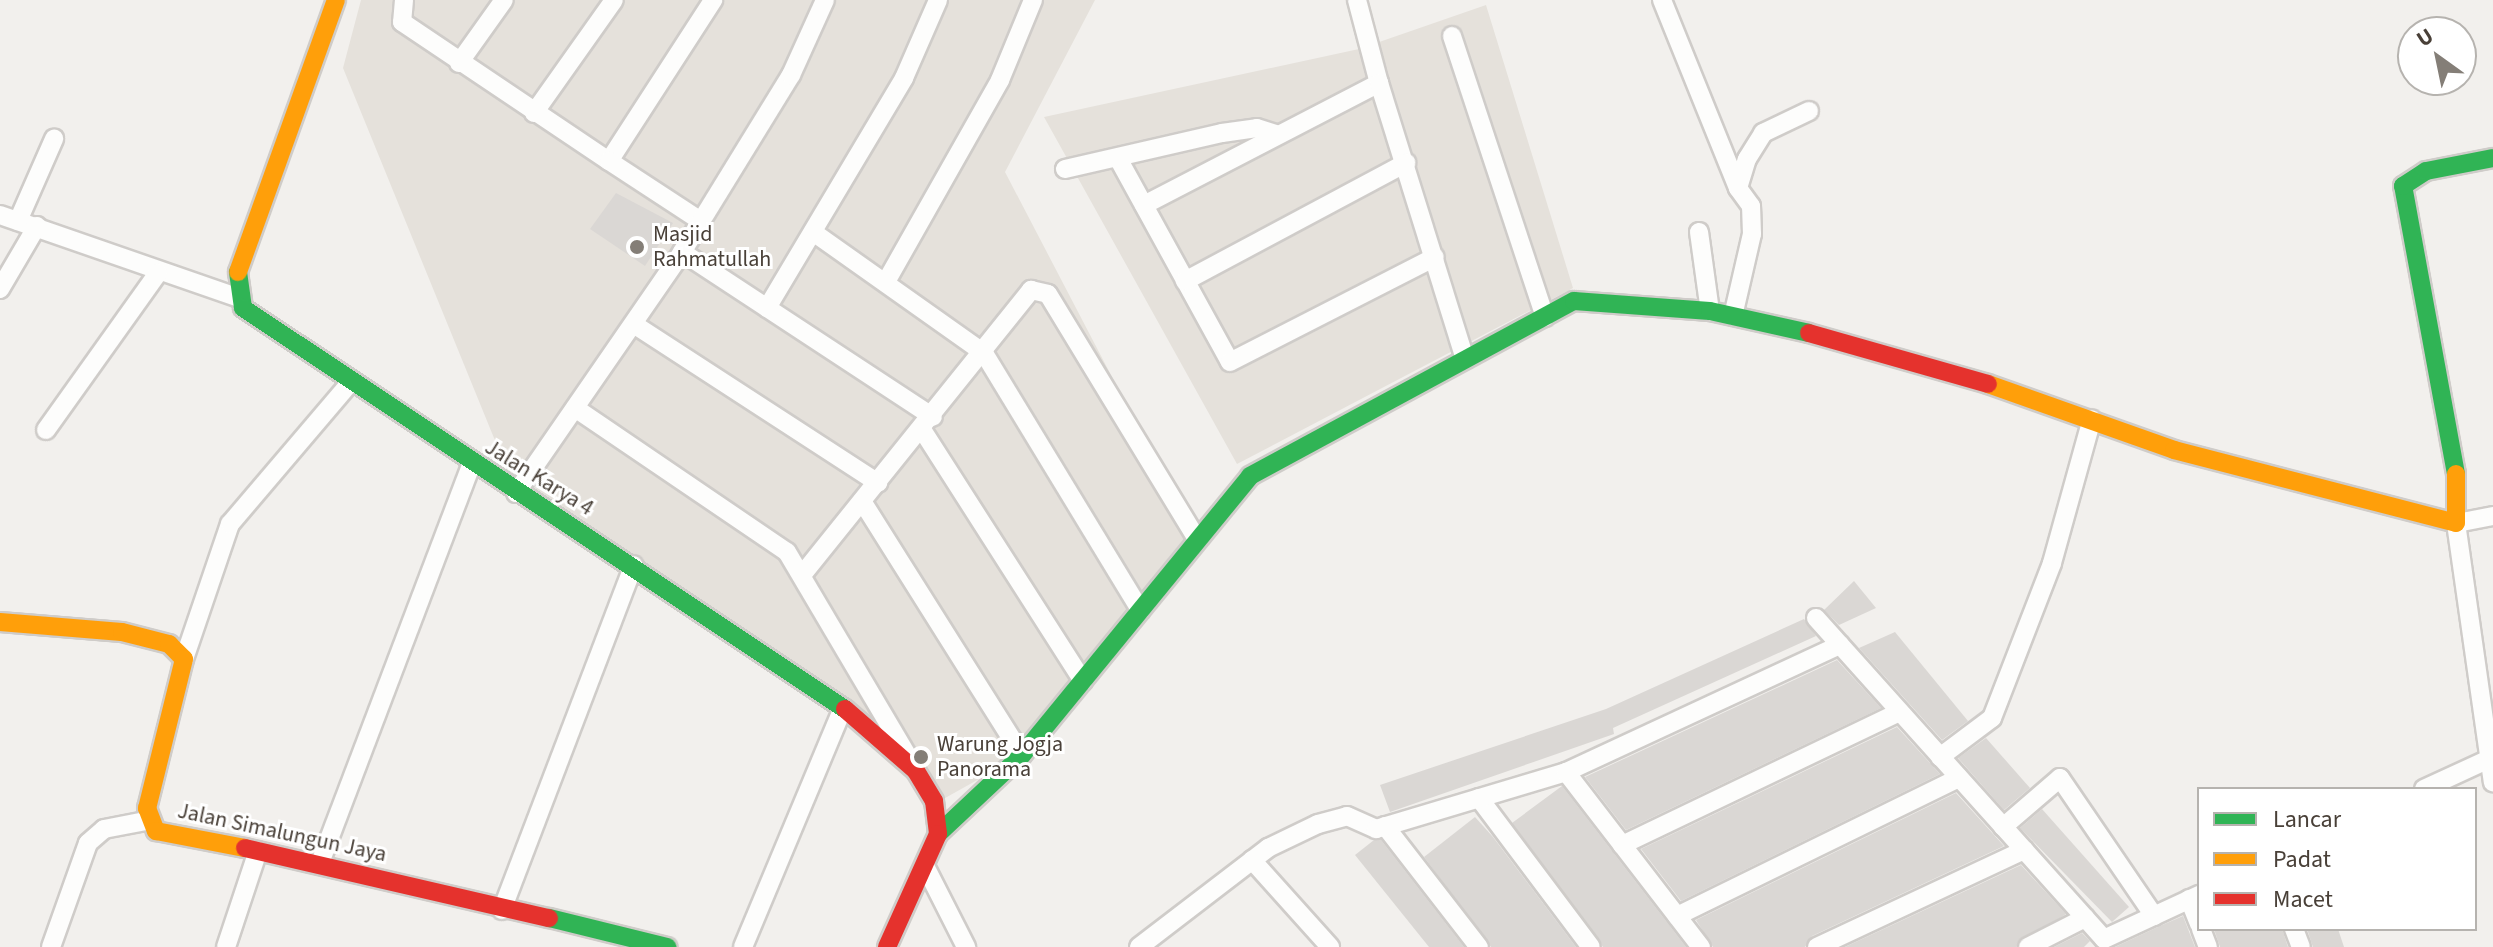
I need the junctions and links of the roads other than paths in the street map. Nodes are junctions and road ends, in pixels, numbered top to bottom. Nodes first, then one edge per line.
1 (336, 0) edge
2 (404, 0) edge
3 (504, 0) edge
4 (614, 0) edge
5 (713, 0) edge
6 (825, 0) edge
7 (938, 0) edge
8 (1033, 0) edge
9 (1357, 0) edge
10 (1665, 4) edge
11 (1452, 36) dead end
12 (459, 63) junction
13 (1379, 83) junction
14 (1809, 111) dead end
15 (534, 113) junction
16 (1275, 134) junction
17 (54, 139) dead end
18 (2493, 158) edge
19 (1119, 160) junction
20 (609, 161) junction
21 (1406, 163) junction
22 (1065, 169) dead end
23 (1738, 188) junction
24 (1144, 205) junction
25 (0, 215) edge
26 (699, 220) junction
27 (18, 221) junction
28 (37, 226) junction
29 (813, 232) junction
30 (1699, 232) dead end
31 (682, 252) junction
32 (1435, 257) junction
33 (158, 273) junction
34 (887, 280) junction
35 (1185, 281) junction
36 (0, 289) edge
37 (237, 297) junction
38 (767, 308) junction
39 (1710, 311) junction
40 (1733, 316) junction
41 (1545, 317) junction
42 (635, 325) junction
43 (984, 353) junction
44 (1465, 359) junction
45 (349, 384) junction
46 (575, 408) junction
47 (2092, 419) junction
48 (928, 424) junction
49 (46, 430) dead end
50 (471, 465) junction
51 (878, 483) junction
52 (516, 493) junction
53 (862, 501) junction
54 (2493, 516) edge
55 (2456, 523) junction
56 (1195, 536) junction
57 (634, 565) junction
58 (802, 575) junction
59 (1140, 610) junction
60 (1816, 618) dead end
61 (0, 622) edge
62 (1840, 645) junction
63 (184, 659) junction
64 (1083, 681) junction
65 (843, 708) junction
66 (1900, 712) junction
67 (2489, 729) edge
68 (1022, 755) junction
69 (1940, 757) junction
70 (2489, 759) junction
71 (916, 771) junction
72 (1566, 772) junction
73 (1959, 778) junction
74 (2493, 782) edge
75 (2428, 787) edge
76 (1479, 798) junction
77 (146, 821) junction
78 (1385, 826) junction
79 (2003, 827) junction
80 (938, 834) junction
81 (1622, 845) junction
82 (2024, 850) junction
83 (258, 851) junction
84 (1252, 860) junction
85 (320, 863) junction
86 (926, 868) junction
87 (2194, 897) edge
88 (502, 910) junction
89 (1677, 916) junction
90 (2154, 916) junction
91 (2085, 918) junction
92 (1160, 941) edge
93 (2111, 942) edge
94 (51, 947) edge
95 (226, 947) edge
96 (667, 947) edge
97 (743, 947) edge
98 (887, 947) edge
99 (966, 947) edge
100 (1139, 947) edge
101 (1330, 947) edge
102 (1479, 947) edge
103 (1591, 947) edge
104 (1701, 947) edge
105 (1817, 947) edge
106 (2028, 947) edge

1 - 37 street
2 - 12 street
3 - 12 street
4 - 15 street
5 - 20 street
6 - 26 street
7 - 29 street
8 - 34 street
9 - 13 street
10 - 23 street
11 - 41 street
12 - 15 street
13 - 16 street
13 - 21 street
14 - 23 street
15 - 20 street
16 - 19 street
16 - 24 street
17 - 27 street
18 - 55 street
19 - 22 street
19 - 24 street
20 - 26 street
21 - 32 street
21 - 35 street
23 - 40 street
24 - 35 street
25 - 27 street
26 - 31 street
27 - 28 street
28 - 33 street
28 - 36 street
29 - 34 street
29 - 38 street
30 - 39 street
31 - 38 street
31 - 42 street
32 - 35 street
32 - 44 street
33 - 37 street
33 - 49 street
34 - 43 street
37 - 45 street, Jalan Karya 4
38 - 48 street
39 - 40 street
39 - 41 street
40 - 47 street
41 - 44 street
42 - 46 street
42 - 51 street
43 - 48 street
43 - 56 street
43 - 59 street
44 - 56 street
45 - 50 street, Jalan Karya 4
45 - 63 street
46 - 52 street
46 - 58 street
47 - 55 street
47 - 69 street
48 - 51 street
48 - 64 street
50 - 52 street, Jalan Karya 4
50 - 85 street
51 - 53 street
52 - 57 street, Jalan Karya 4
53 - 58 street
53 - 68 street
54 - 55 street
55 - 67 street
56 - 59 street
57 - 65 street, Jalan Karya 4
57 - 88 street
58 - 71 street
59 - 64 street
60 - 62 street
61 - 63 street
62 - 66 street
62 - 72 street
63 - 77 street, Jalan Simalungun Jaya
64 - 68 street
65 - 71 street, Jalan Karya 4
65 - 97 street
66 - 69 street
66 - 81 street
67 - 70 street
68 - 80 street
69 - 73 street
70 - 74 street
70 - 75 street
71 - 80 street, Jalan Karya 4
72 - 76 street
72 - 81 street
73 - 79 street
73 - 89 street
76 - 78 street
76 - 103 street
77 - 83 street, Jalan Simalungun Jaya
77 - 94 street
78 - 84 street
78 - 102 street
79 - 82 street
79 - 90 street
80 - 86 street
81 - 89 street
82 - 91 street
82 - 105 street
83 - 85 street, Jalan Simalungun Jaya
83 - 95 street
84 - 92 street
84 - 101 street
85 - 88 street, Jalan Simalungun Jaya
86 - 98 street
86 - 99 street
87 - 90 street
88 - 96 street, Jalan Simalungun Jaya
89 - 104 street
90 - 93 street
91 - 93 street
91 - 106 street
92 - 100 street

